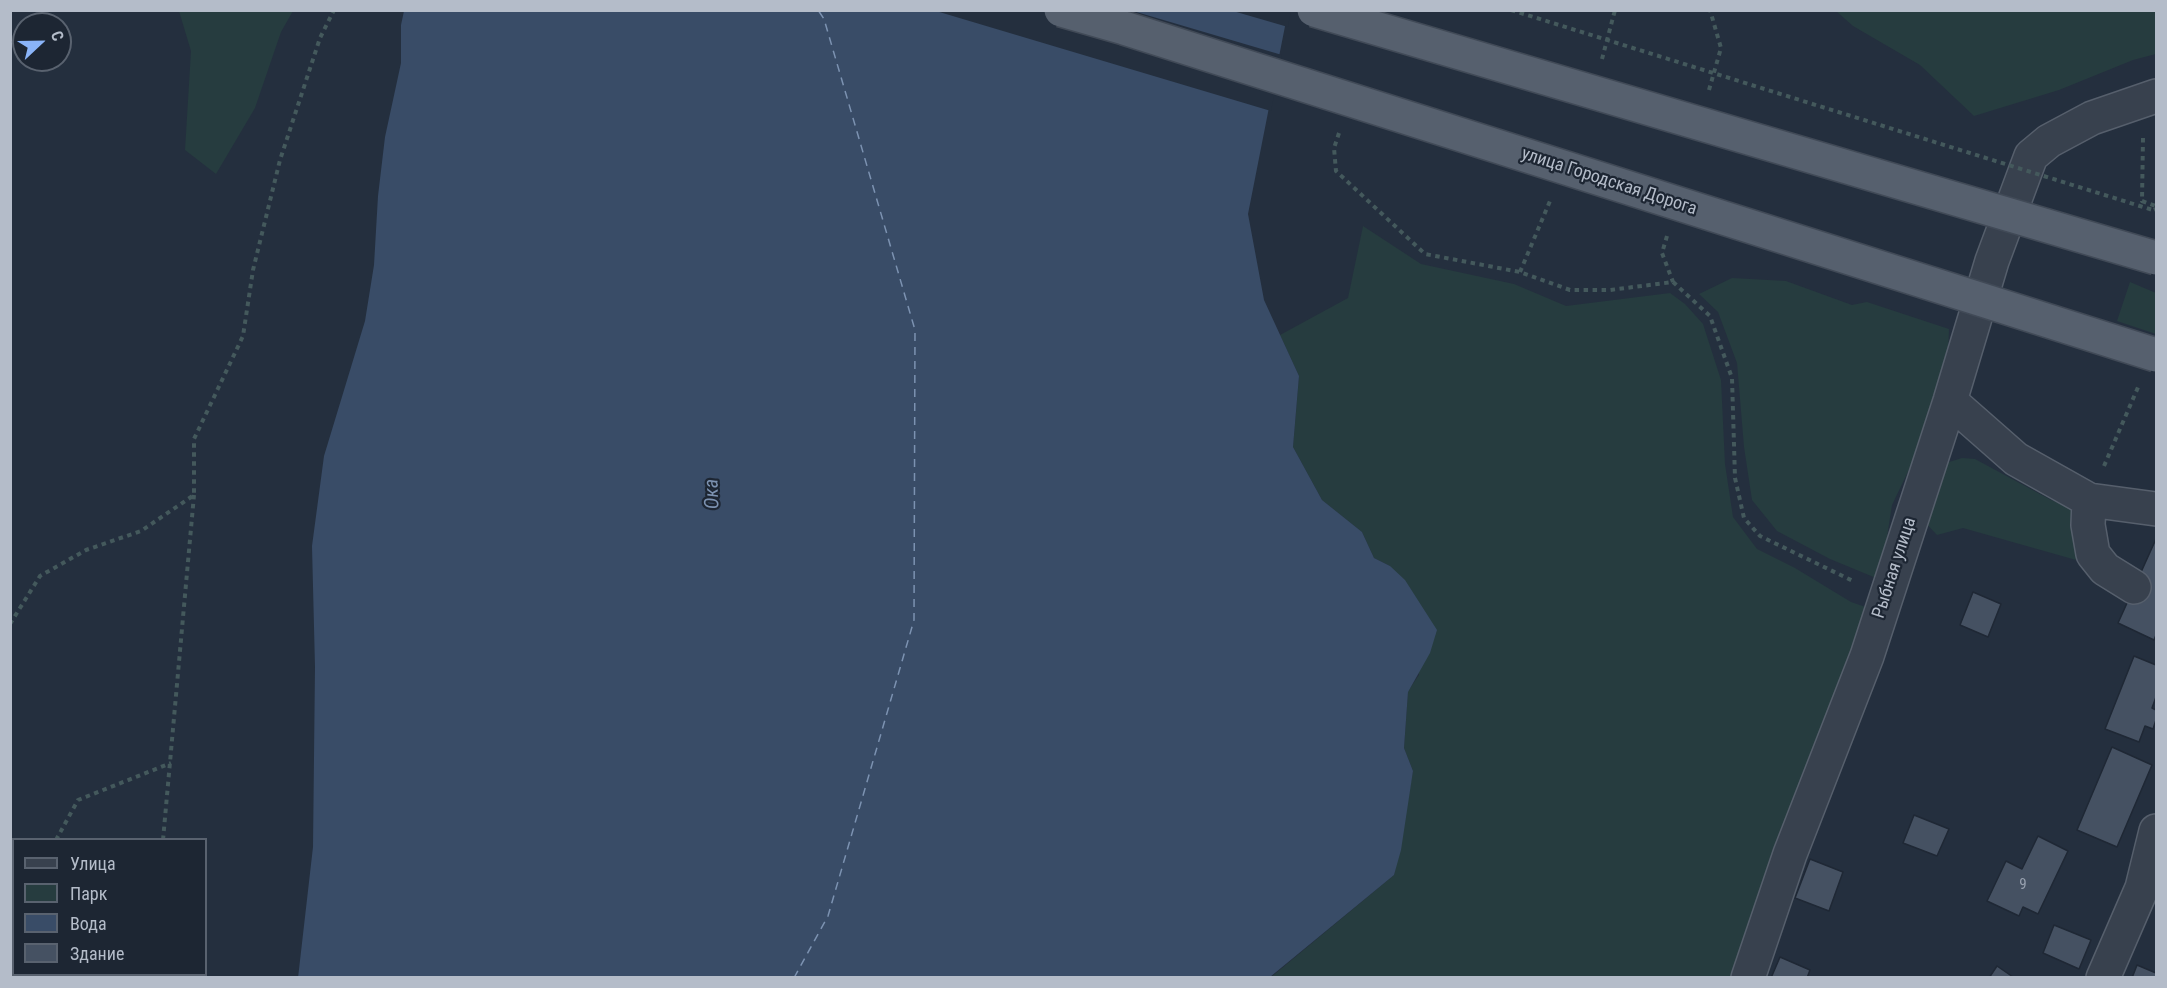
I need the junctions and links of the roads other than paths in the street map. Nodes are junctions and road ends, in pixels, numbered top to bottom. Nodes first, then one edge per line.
1 (1061, 10) edge
2 (1314, 10) edge
3 (2150, 99) edge
4 (2157, 258) edge
5 (2149, 368) edge
6 (1950, 401) junction
7 (2089, 500) junction
8 (2157, 509) edge
9 (2134, 587) dead end
10 (2157, 831) edge
11 (1748, 978) edge
12 (2103, 978) edge

1 - 5 main road, улица Городская Дорога, bridge
2 - 4 main road, bridge
3 - 6 street, Рыбная улица
6 - 7 street
6 - 11 street, Рыбная улица
7 - 8 street
7 - 9 street
10 - 12 street

